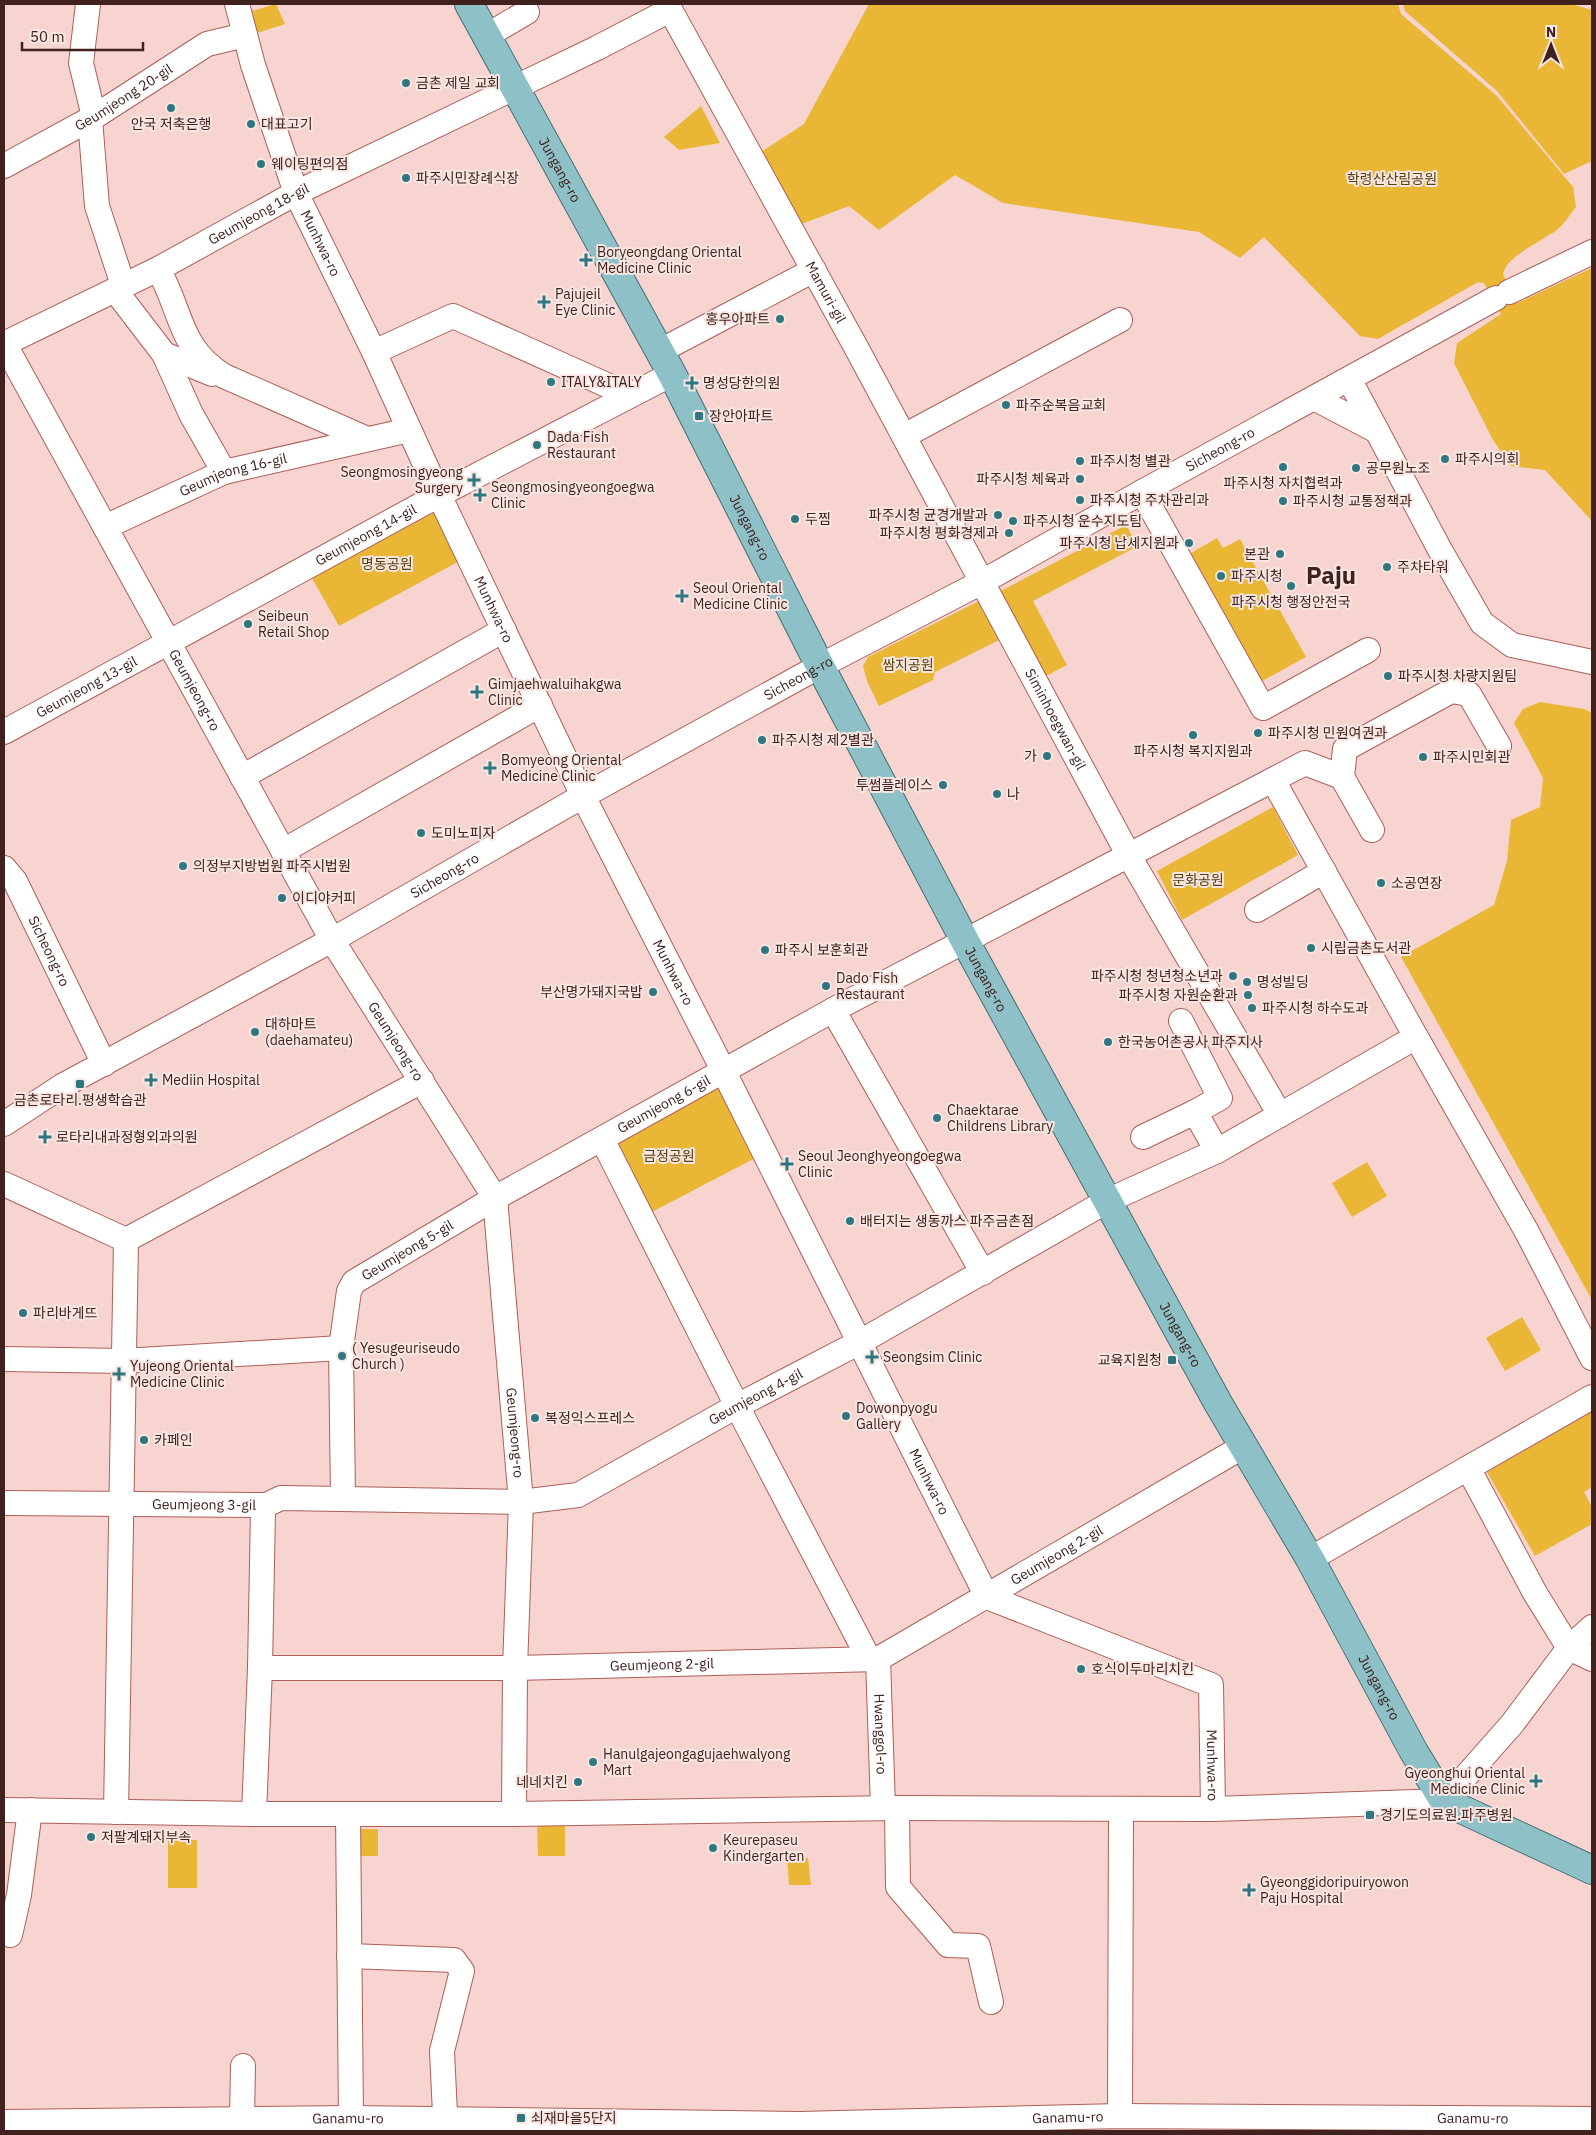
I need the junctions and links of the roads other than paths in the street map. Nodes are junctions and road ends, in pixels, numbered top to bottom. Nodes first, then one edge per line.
1 (88, 4) edge
2 (238, 4) edge
3 (469, 4) edge
4 (668, 7) edge
5 (527, 12) dead end
6 (245, 35) junction
7 (486, 36) junction
8 (515, 88) junction
9 (92, 118) junction
10 (4, 166) edge
11 (296, 193) junction
12 (1592, 252) edge
13 (158, 269) junction
14 (814, 270) junction
15 (119, 288) junction
16 (1120, 320) dead end
17 (4, 343) edge
18 (374, 352) junction
19 (164, 354) junction
20 (666, 363) junction
21 (224, 376) junction
22 (1349, 378) junction
23 (629, 395) junction
24 (1314, 398) junction
25 (409, 430) junction
26 (1377, 431) junction
27 (904, 436) junction
28 (367, 439) junction
29 (224, 472) junction
30 (1142, 492) junction
31 (439, 495) junction
32 (104, 527) junction
33 (982, 582) junction
34 (504, 630) junction
35 (168, 642) junction
36 (1368, 650) dead end
37 (1592, 662) edge
38 (820, 666) junction
39 (540, 705) junction
40 (4, 732) edge
41 (1499, 746) dead end
42 (242, 777) junction
43 (1342, 777) junction
44 (1273, 780) junction
45 (583, 796) junction
46 (1372, 830) dead end
47 (283, 851) junction
48 (1129, 856) junction
49 (4, 868) edge
50 (1324, 871) junction
51 (1257, 910) dead end
52 (332, 940) junction
53 (965, 941) junction
54 (833, 1010) junction
55 (1181, 1021) dead end
56 (1416, 1037) junction
57 (104, 1064) junction
58 (723, 1070) junction
59 (422, 1081) junction
60 (62, 1086) junction
61 (4, 1104) edge
62 (1195, 1112) junction
63 (1280, 1115) junction
64 (4, 1124) edge
65 (1142, 1137) dead end
66 (602, 1139) junction
67 (1217, 1151) junction
68 (4, 1184) edge
69 (495, 1198) junction
70 (1107, 1202) junction
71 (126, 1240) junction
72 (983, 1273) junction
73 (860, 1342) junction
74 (341, 1348) junction
75 (1592, 1358) edge
76 (4, 1359) edge
77 (123, 1361) junction
78 (1592, 1397) edge
79 (737, 1406) junction
80 (1244, 1446) junction
81 (1468, 1468) junction
82 (343, 1498) junction
83 (521, 1502) junction
84 (4, 1503) edge
85 (121, 1504) junction
86 (266, 1505) junction
87 (1310, 1559) junction
88 (987, 1597) junction
89 (1592, 1627) edge
90 (1569, 1648) junction
91 (1592, 1658) edge
92 (874, 1659) junction
93 (260, 1668) junction
94 (515, 1668) junction
95 (1444, 1801) junction
96 (890, 1808) junction
97 (1121, 1809) junction
98 (1213, 1809) junction
99 (4, 1810) edge
100 (30, 1810) junction
101 (116, 1812) junction
102 (254, 1814) junction
103 (348, 1814) junction
104 (514, 1814) junction
105 (1592, 1870) edge
106 (10, 1935) dead end
107 (349, 1956) junction
108 (991, 2002) dead end
109 (243, 2066) dead end
110 (445, 2114) dead end
111 (1120, 2116) junction
112 (351, 2118) junction
113 (242, 2119) junction
114 (1592, 2119) edge
115 (4, 2122) edge
116 (1543, 2125) edge
117 (790, 2127) edge

1 - 9 street
2 - 6 street, Munhwa-ro
3 - 7 main road, Jungang-ro
4 - 8 street, Geumjeong 18-gil
4 - 14 street, Mamuri-gil
5 - 7 street
6 - 9 street, Geumjeong 20-gil
6 - 11 street, Munhwa-ro
7 - 8 main road, Jungang-ro
8 - 11 street, Geumjeong 18-gil
8 - 20 main road, Jungang-ro
9 - 10 street, Geumjeong 20-gil
9 - 15 street
11 - 13 street, Geumjeong 18-gil
11 - 18 street, Munhwa-ro
12 - 22 street, Sicheong-ro
13 - 15 street, Geumjeong 18-gil
13 - 21 street
14 - 20 street, Geumjeong 14-gil
14 - 27 street, Mamuri-gil
15 - 17 street, Geumjeong 18-gil
15 - 19 street
16 - 27 street
17 - 32 street, Geumjeong-ro
18 - 23 street
18 - 25 street, Munhwa-ro
19 - 21 street
19 - 29 street
20 - 23 street, Geumjeong 14-gil
20 - 38 main road, Jungang-ro
21 - 28 street
22 - 24 street, Sicheong-ro
22 - 26 street
23 - 31 street, Geumjeong 14-gil
24 - 26 street
24 - 30 street, Sicheong-ro
25 - 28 street, Geumjeong 16-gil
25 - 31 street, Munhwa-ro
26 - 37 street
27 - 33 street, Mamuri-gil
28 - 29 street, Geumjeong 16-gil
29 - 32 street, Geumjeong 16-gil
30 - 33 street, Sicheong-ro
30 - 36 street
31 - 34 street, Munhwa-ro
31 - 35 street, Geumjeong 14-gil
32 - 35 street, Geumjeong-ro
33 - 38 street, Sicheong-ro
33 - 48 street, Siminhoegwan-gil
34 - 39 street, Munhwa-ro
34 - 42 street
35 - 40 street, Geumjeong 13-gil
35 - 42 street, Geumjeong-ro
38 - 45 street, Sicheong-ro
38 - 53 main road, Jungang-ro
39 - 45 street, Munhwa-ro
39 - 47 street
41 - 43 street
42 - 47 street, Geumjeong-ro
43 - 44 street, Geumjeong 6-gil
43 - 46 street
44 - 48 street, Geumjeong 6-gil
44 - 50 street
45 - 52 street, Sicheong-ro
45 - 58 street, Munhwa-ro
47 - 52 street, Geumjeong-ro
48 - 53 street, Geumjeong 6-gil
48 - 63 street, Siminhoegwan-gil
49 - 57 street, Sicheong-ro
50 - 51 street
50 - 56 street
52 - 57 street, Sicheong-ro
52 - 59 street, Geumjeong-ro
53 - 54 street, Geumjeong 6-gil
53 - 70 main road, Jungang-ro
54 - 58 street, Geumjeong 6-gil
54 - 72 street
55 - 62 street
56 - 63 street, Geumjeong 4-gil
56 - 75 street
57 - 60 street, Sicheong-ro
58 - 66 street, Geumjeong 6-gil
58 - 73 street, Munhwa-ro
59 - 69 street, Geumjeong-ro
59 - 71 street
60 - 61 street
60 - 64 street
62 - 65 street
62 - 67 street
63 - 67 street, Geumjeong 4-gil
66 - 69 street, Geumjeong 6-gil
66 - 79 street
67 - 70 street, Geumjeong 4-gil
68 - 71 street
69 - 74 street, Geumjeong 5-gil
69 - 83 street, Geumjeong-ro
70 - 72 street, Geumjeong 4-gil
70 - 80 main road, Jungang-ro
71 - 77 street
72 - 73 street, Geumjeong 4-gil
73 - 79 street, Geumjeong 4-gil
73 - 88 street, Munhwa-ro
74 - 77 street
74 - 82 street, Geumjeong 5-gil
76 - 77 street
77 - 85 street
78 - 81 street
79 - 83 street, Geumjeong 4-gil
79 - 92 street
80 - 87 main road, Jungang-ro
80 - 88 street, Geumjeong 2-gil
81 - 87 street
81 - 90 street
82 - 83 street, Geumjeong 3-gil
82 - 86 street, Geumjeong 3-gil
83 - 94 street, Geumjeong-ro
84 - 85 street, Geumjeong 3-gil
85 - 86 street, Geumjeong 3-gil
85 - 101 street
86 - 93 street
87 - 95 main road, Jungang-ro
88 - 92 street, Geumjeong 2-gil
88 - 98 street, Munhwa-ro
89 - 90 street
90 - 91 street
90 - 95 street
92 - 94 street, Geumjeong 2-gil
92 - 96 street, Hwanggol-ro
93 - 94 street, Geumjeong 2-gil
93 - 102 street
94 - 104 street, Geumjeong-ro
95 - 98 street
95 - 105 main road
96 - 97 street
96 - 104 street
96 - 108 street, Hwanggol-ro
97 - 98 street
97 - 111 street
99 - 100 street
100 - 101 street
100 - 106 street
101 - 102 street
102 - 103 street
103 - 104 street
103 - 107 street
107 - 110 street
107 - 112 street
109 - 113 street
111 - 116 street, Ganamu-ro
111 - 117 street, Ganamu-ro
112 - 113 street, Ganamu-ro
112 - 117 street, Ganamu-ro
113 - 115 street, Ganamu-ro
114 - 116 street, Ganamu-ro

